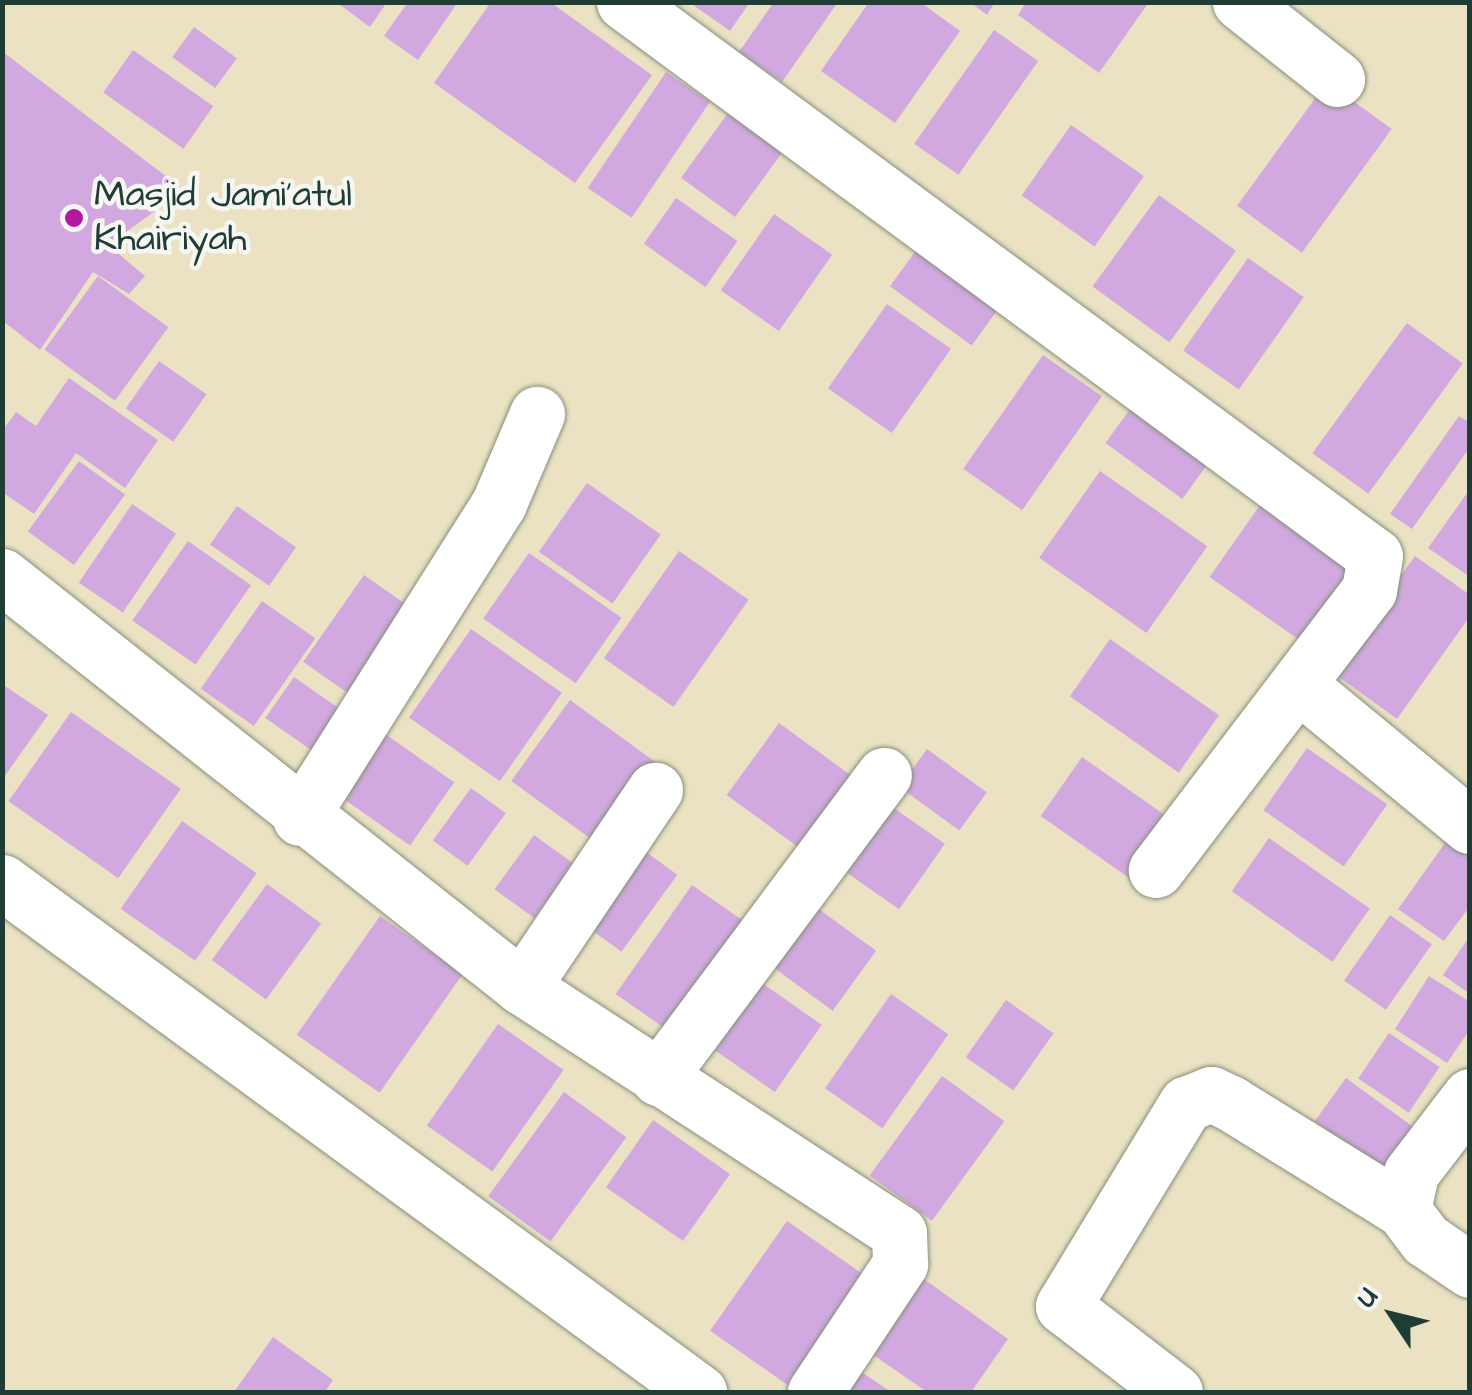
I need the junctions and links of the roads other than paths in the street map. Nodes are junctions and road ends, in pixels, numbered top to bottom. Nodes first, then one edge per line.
1 (624, 2) edge
2 (1240, 2) edge
3 (1337, 79) dead end
4 (537, 414) dead end
5 (2, 576) edge
6 (1300, 686) junction
7 (884, 775) dead end
8 (655, 790) dead end
9 (300, 818) junction
10 (1470, 826) edge
11 (1156, 870) dead end
12 (2, 882) edge
13 (522, 986) junction
14 (658, 1078) junction
15 (1470, 1096) edge
16 (1403, 1210) junction
17 (1470, 1270) edge
18 (699, 1392) edge
19 (814, 1392) edge
20 (1175, 1392) edge

1 - 6 street
2 - 3 street
4 - 9 street
5 - 9 street
6 - 10 street
6 - 11 street
7 - 14 street
8 - 13 street
9 - 13 street
12 - 18 street
13 - 14 street
14 - 19 street
15 - 16 street
16 - 17 street
16 - 20 street

